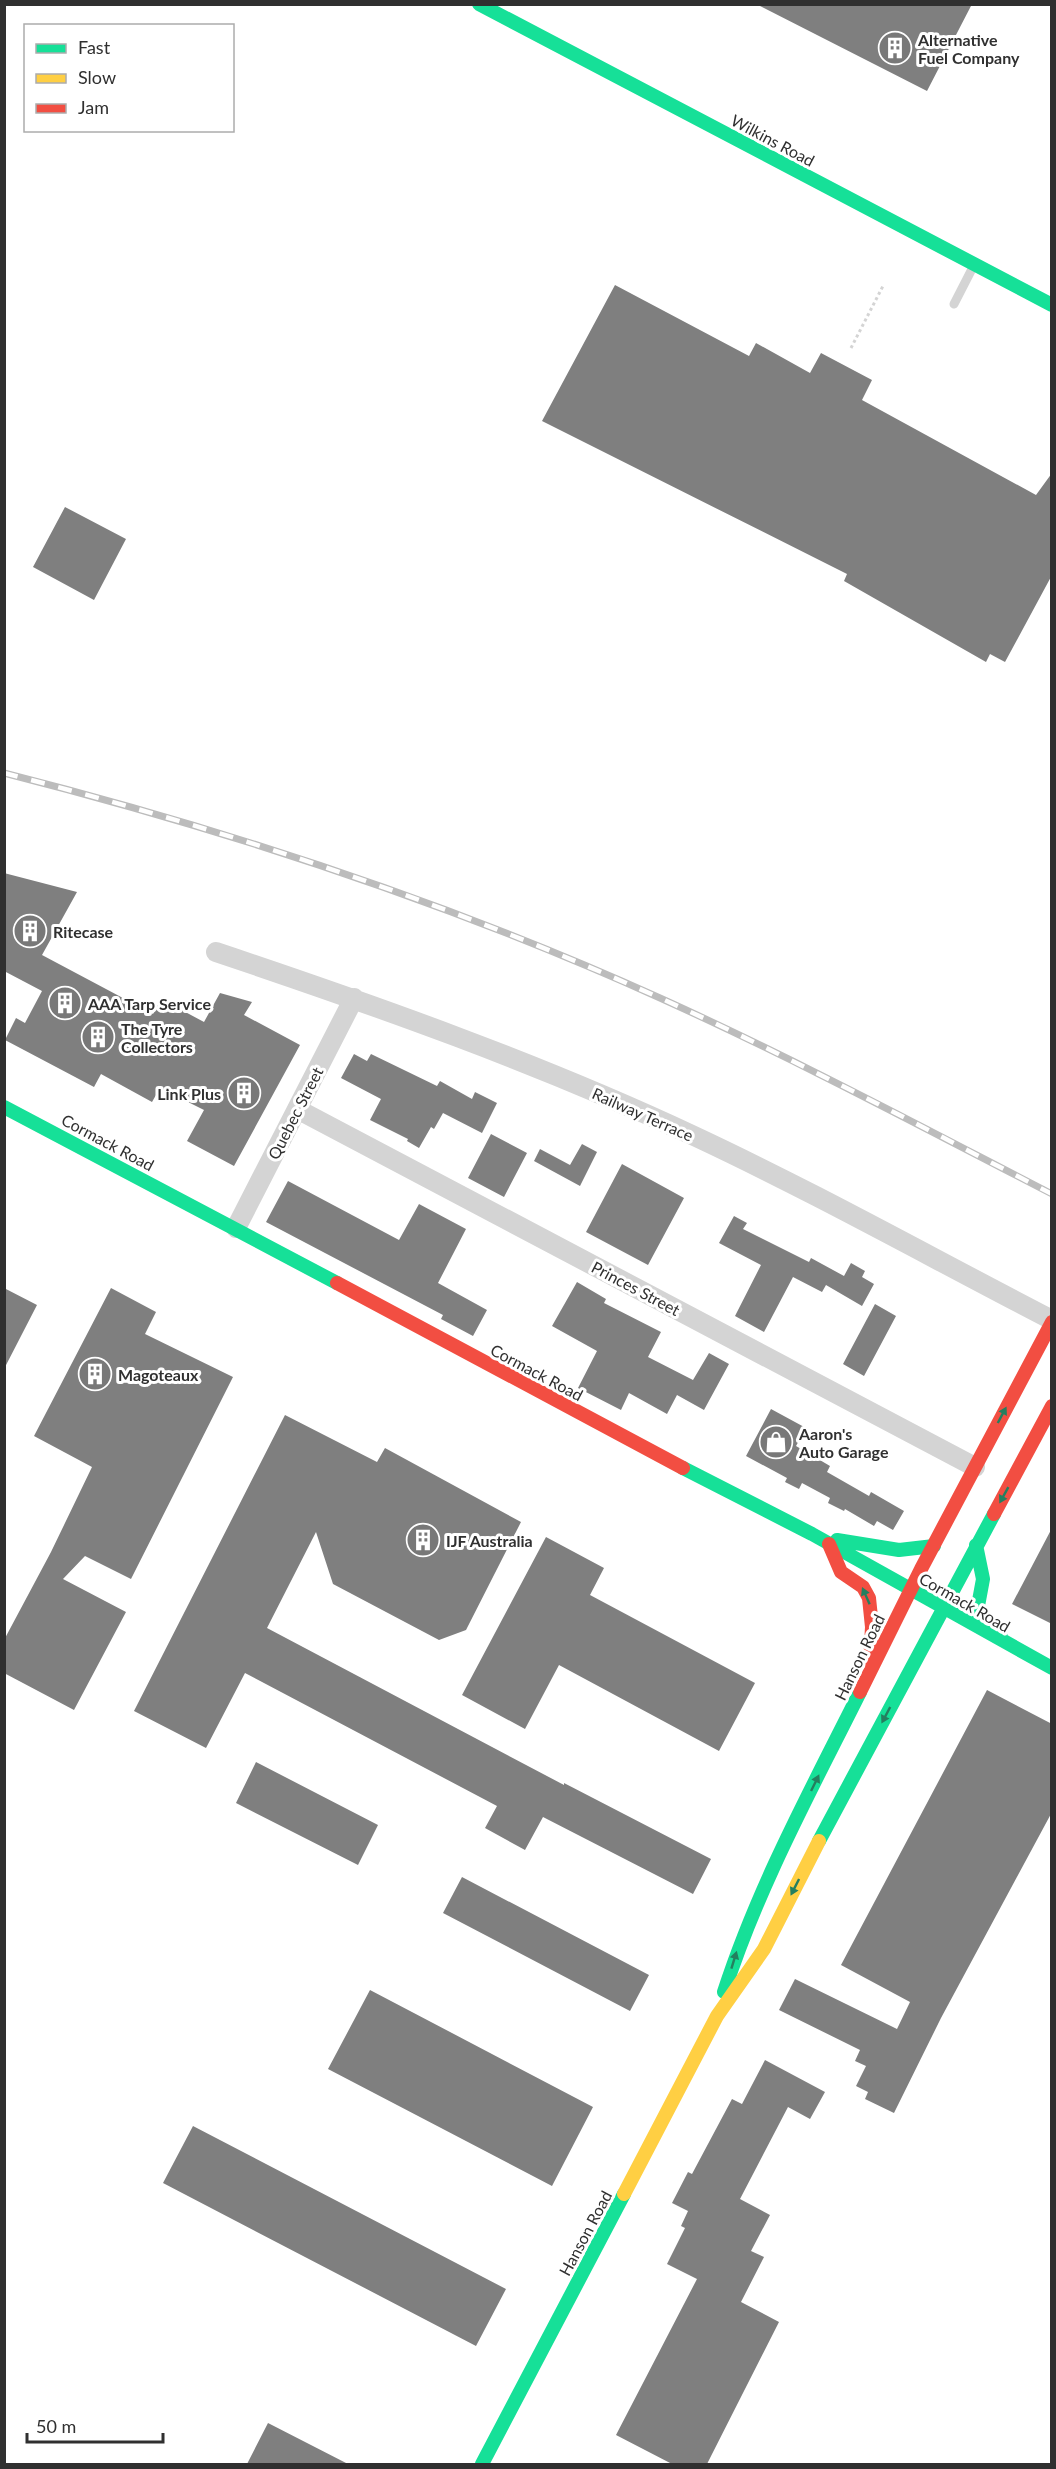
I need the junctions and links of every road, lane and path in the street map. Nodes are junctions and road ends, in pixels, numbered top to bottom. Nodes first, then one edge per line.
1 (479, 4) edge
2 (975, 265) junction
3 (883, 286) dead end
4 (954, 304) dead end
5 (1052, 305) edge
6 (851, 348) dead end
7 (216, 952) dead end
8 (354, 998) junction
9 (4, 1107) edge
10 (297, 1109) junction
11 (236, 1228) junction
12 (1052, 1321) edge
13 (1052, 1406) edge
14 (975, 1467) junction
15 (812, 1534) junction
16 (829, 1544) junction
17 (976, 1545) junction
18 (934, 1546) junction
19 (911, 1590) junction
20 (944, 1609) junction
21 (944, 1633) dead end
22 (968, 1636) dead end
23 (1010, 1646) junction
24 (914, 1664) junction
25 (1052, 1668) edge
26 (869, 1674) junction
27 (717, 2016) junction
28 (482, 2464) edge

1 - 2 main road, Wilkins Road
2 - 4 lane
2 - 5 main road, Wilkins Road
3 - 6 path
7 - 8 street, Railway Terrace
8 - 10 street, Quebec Street
8 - 12 street, Railway Terrace
9 - 11 main road, Cormack Road
10 - 11 street, Quebec Street
10 - 14 street, Princes Street
11 - 15 main road, Cormack Road
14 -> 12 main road, Hanson Road
13 -> 17 main road, Hanson Road
14 - 18 main road, Hanson Road
15 - 16 main road, Cormack Road
15 - 18 main road
16 - 19 main road, Cormack Road
26 -> 16 main road
17 - 20 main road, Hanson Road
17 - 23 main road
18 - 19 main road, Hanson Road
19 - 20 main road, Cormack Road
19 - 26 main road, Hanson Road
20 - 23 main road, Cormack Road
20 - 24 main road, Hanson Road
21 - 24 main road
22 - 23 main road
23 - 25 main road, Cormack Road
24 -> 27 main road, Hanson Road
27 -> 26 main road, Hanson Road
27 - 28 main road, Hanson Road

